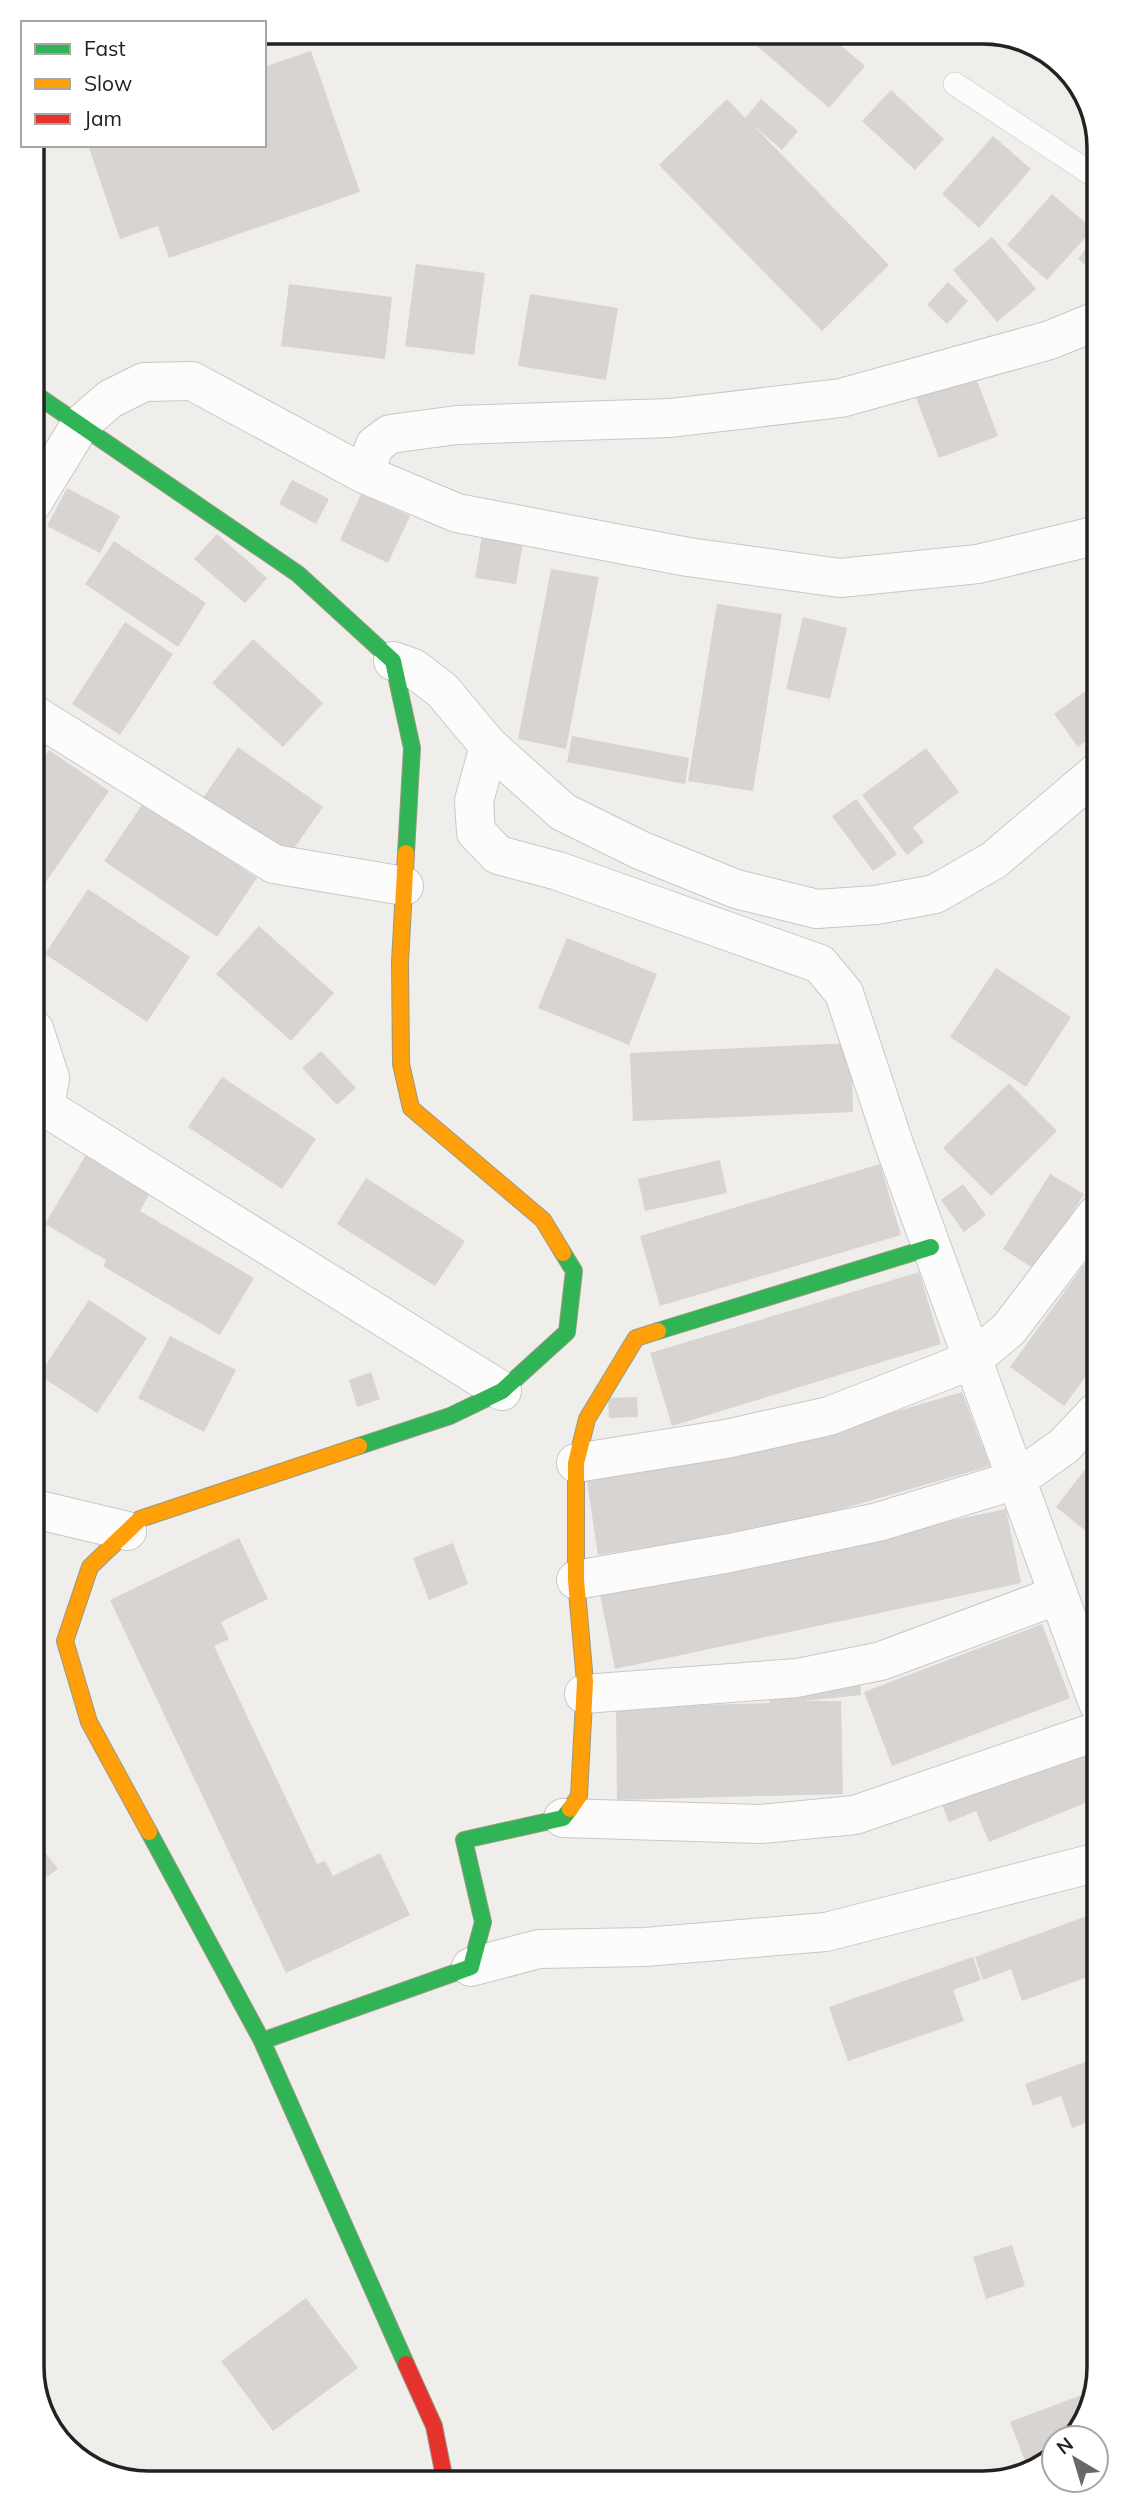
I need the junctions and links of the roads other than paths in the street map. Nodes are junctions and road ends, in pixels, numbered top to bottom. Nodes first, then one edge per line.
1 (955, 84) dead end
2 (1087, 172) edge
3 (1087, 325) edge
4 (44, 401) edge
5 (80, 425) junction
6 (364, 474) junction
7 (44, 484) edge
8 (1087, 538) edge
9 (393, 661) junction
10 (44, 721) edge
11 (489, 746) junction
12 (1087, 781) edge
13 (404, 886) junction
14 (44, 1060) edge
15 (44, 1098) edge
16 (44, 1113) edge
17 (1087, 1227) edge
18 (931, 1247) junction
19 (972, 1360) junction
20 (502, 1391) junction
21 (1087, 1422) edge
22 (576, 1463) junction
23 (1016, 1480) junction
24 (44, 1511) edge
25 (127, 1531) junction
26 (576, 1580) junction
27 (1058, 1595) junction
28 (1087, 1652) edge
29 (584, 1694) junction
30 (1087, 1735) edge
31 (563, 1818) junction
32 (1087, 1865) edge
33 (471, 1967) junction
34 (262, 2041) junction
35 (443, 2471) edge

1 - 2 lane
3 - 6 street
4 - 5 street
5 - 6 street
5 - 7 street
5 - 9 street
6 - 8 street
9 - 11 street
9 - 13 street
10 - 13 street
11 - 12 street
11 - 18 street
13 - 20 street
14 - 15 street
16 - 20 street
17 - 19 street
18 - 19 street
18 - 22 street
19 - 22 street
19 - 23 street
20 - 25 street
21 - 23 street
22 - 26 street
23 - 26 street
23 - 27 street
24 - 25 street
25 - 34 street
26 - 29 street
27 - 28 street
27 - 29 street
29 - 31 street
30 - 31 street
31 - 33 street
32 - 33 street
33 - 34 street
34 - 35 street

